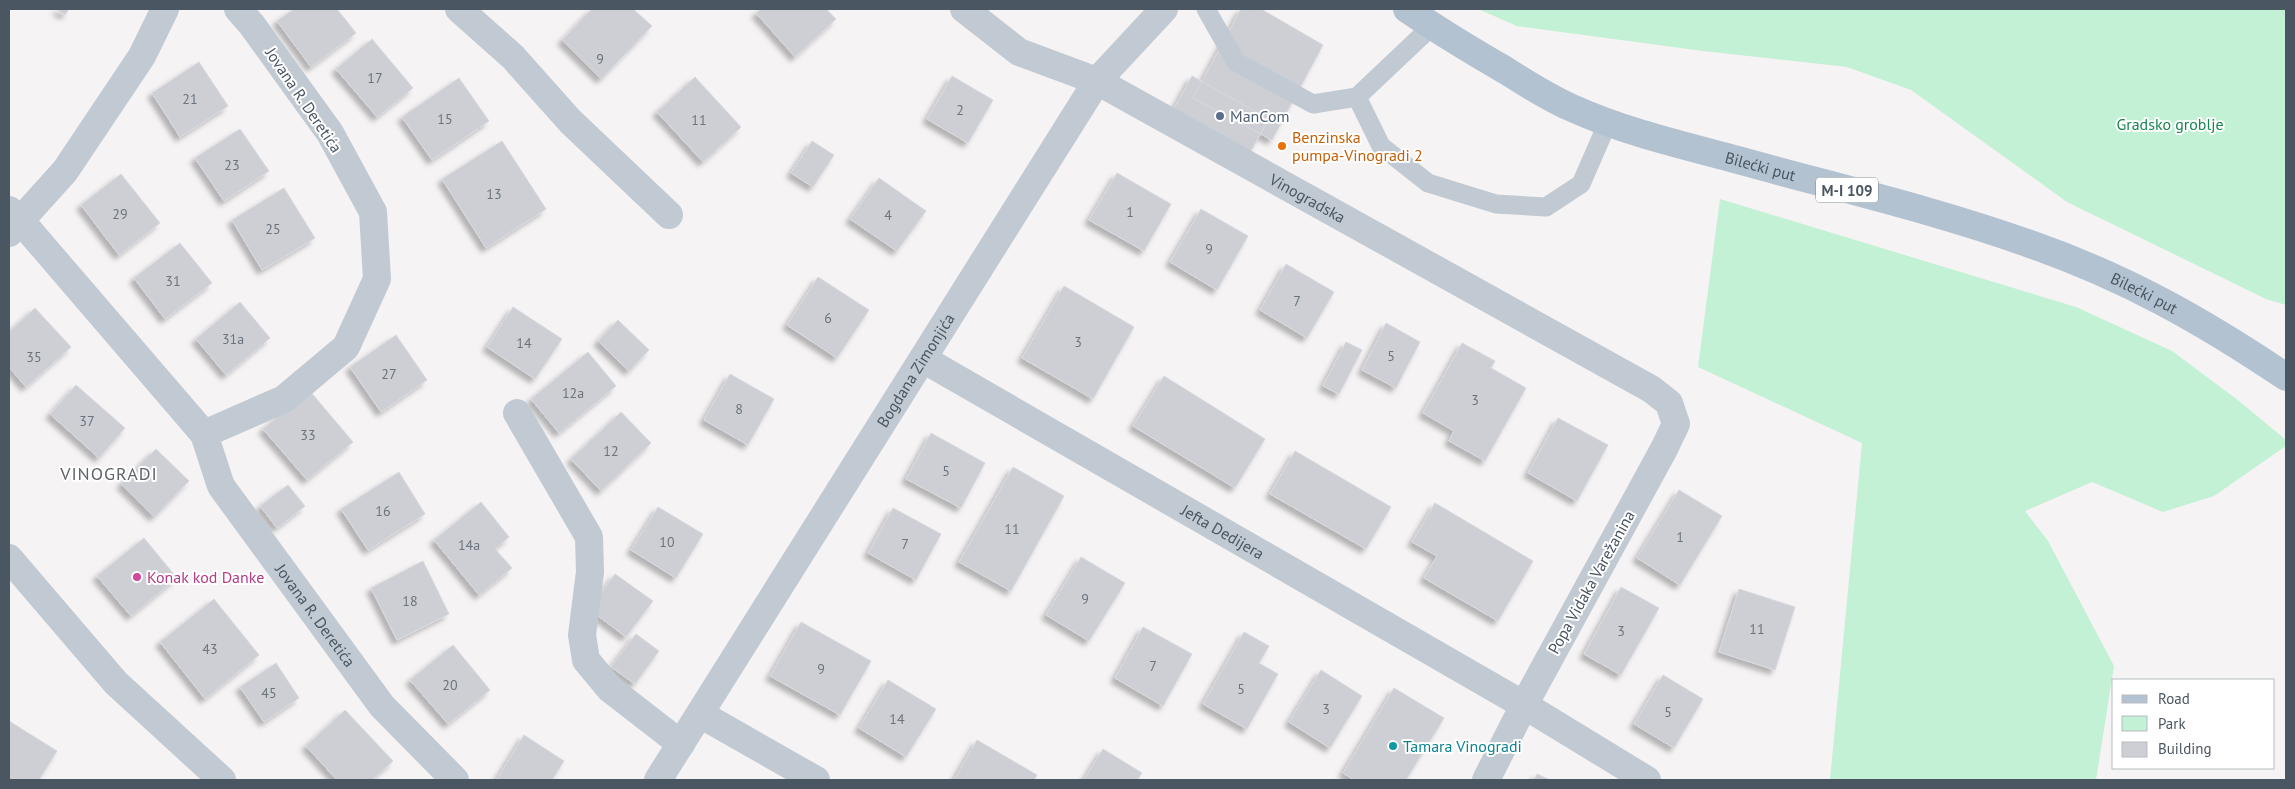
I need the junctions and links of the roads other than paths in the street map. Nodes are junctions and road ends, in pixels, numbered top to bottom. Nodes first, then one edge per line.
1 (166, 9) edge
2 (238, 9) edge
3 (459, 9) edge
4 (964, 9) edge
5 (1164, 9) edge
6 (1206, 9) edge
7 (1407, 9) edge
8 (1432, 26) junction
9 (1098, 81) junction
10 (1357, 97) junction
11 (1608, 122) junction
12 (670, 215) dead end
13 (13, 221) edge
14 (923, 359) junction
15 (2286, 377) edge
16 (1651, 389) joint
17 (517, 414) dead end
18 (204, 434) junction
19 (9, 558) edge
20 (1524, 705) junction
21 (700, 714) junction
22 (682, 744) junction
23 (213, 778) edge
24 (455, 780) edge
25 (658, 780) edge
26 (816, 780) edge
27 (1486, 780) edge
28 (1647, 780) edge

1 - 13 street, Jovana R. Deretića
2 - 18 street, Jovana R. Deretića
3 - 12 street
4 - 9 street, Vinogradska
5 - 9 street, Bogdana Zimonjića
6 - 10 lane
7 - 8 main road, Bilećki put / M-I 109
8 - 10 lane
8 - 11 main road, Bilećki put / M-I 109
9 - 14 street, Bogdana Zimonjića
9 - 16 street, Vinogradska
10 - 11 lane
11 - 15 main road, Bilećki put / M-I 109
13 - 18 street, Jovana R. Deretića
14 - 20 street, Jefta Dedijera
14 - 21 street, Bogdana Zimonjića
16 - 20 street, Popa Vidaka Varežanina
17 - 22 street
18 - 24 street, Jovana R. Deretića
19 - 23 street
20 - 27 street, Popa Vidaka Varežanina
20 - 28 street, Jefta Dedijera
21 - 22 street, Bogdana Zimonjića
21 - 26 street
22 - 25 street, Bogdana Zimonjića

